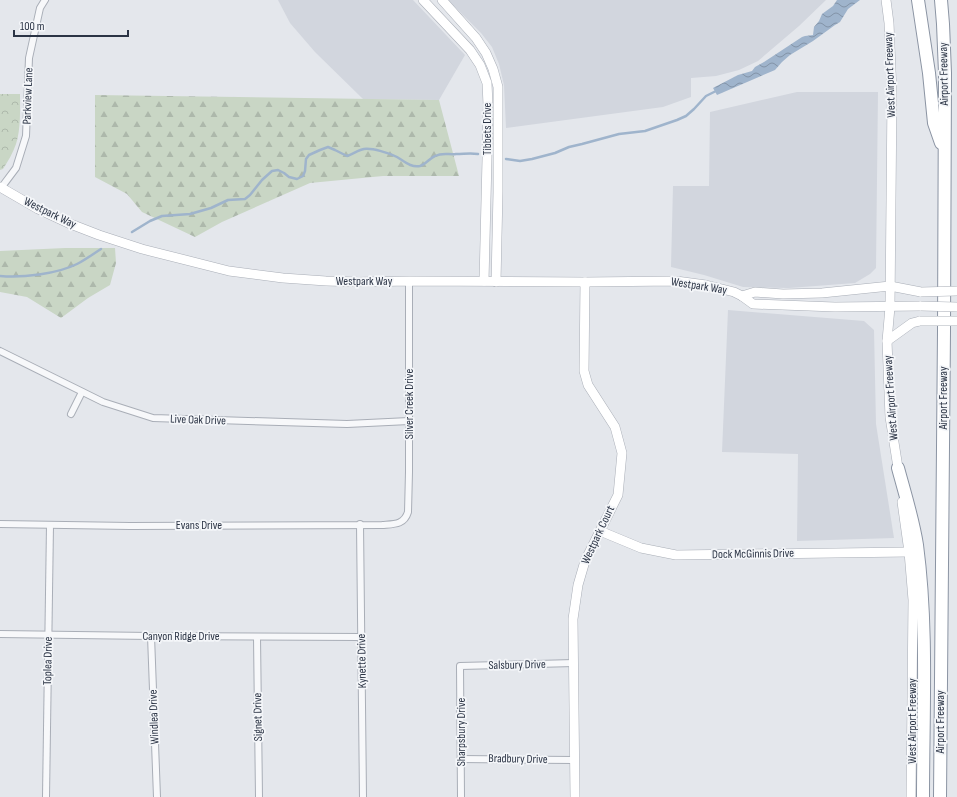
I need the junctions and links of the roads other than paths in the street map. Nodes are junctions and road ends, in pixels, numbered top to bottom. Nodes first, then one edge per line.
1 (45, 0) edge
2 (423, 0) edge
3 (442, 0) edge
4 (886, 0) edge
5 (918, 0) edge
6 (941, 0) edge
7 (467, 29) junction
8 (458, 38) junction
9 (488, 105) junction
10 (498, 105) junction
11 (944, 154) junction
12 (1, 188) edge
13 (409, 281) junction
14 (484, 281) junction
15 (496, 282) junction
16 (585, 282) junction
17 (890, 286) junction
18 (957, 292) edge
19 (742, 296) junction
20 (890, 307) junction
21 (957, 307) edge
22 (957, 321) edge
23 (888, 341) junction
24 (0, 351) edge
25 (82, 392) junction
26 (71, 414) dead end
27 (410, 421) junction
28 (898, 468) junction
29 (398, 523) joint
30 (0, 524) edge
31 (360, 524) junction
32 (50, 525) junction
33 (600, 531) junction
34 (909, 552) junction
35 (0, 634) edge
36 (49, 635) junction
37 (151, 636) junction
38 (257, 637) junction
39 (361, 637) junction
40 (574, 664) junction
41 (460, 666) joint
42 (461, 759) junction
43 (574, 760) junction
44 (46, 797) edge
45 (157, 797) edge
46 (259, 797) edge
47 (363, 797) edge
48 (461, 797) edge
49 (575, 797) edge
50 (911, 797) edge
51 (923, 797) edge
52 (940, 797) edge

1 - 12 street, Parkview Lane
2 - 8 main road, Tibbets Drive
3 - 7 main road, Tibbets Drive
4 - 17 main road, West Airport Freeway
5 - 11 highway
6 - 11 highway, Airport Freeway
7 - 8 main road
7 - 10 main road, Tibbets Drive
8 - 9 main road, Tibbets Drive
9 - 10 main road
9 - 14 main road, Tibbets Drive
10 - 15 main road, Tibbets Drive
11 - 52 highway, Airport Freeway
12 - 13 main road, Westpark Way
13 - 14 main road, Westpark Way
13 - 27 street, Silver Creek Drive
14 - 15 main road, Westpark Way
15 - 16 main road, Westpark Way
16 - 19 main road, Westpark Way
16 - 33 main road, Westpark Court
17 - 18 main road, Westpark Way, bridge
17 - 19 main road, Westpark Way
17 - 20 main road, West Airport Freeway
19 - 20 main road, Westpark Way
20 - 21 main road, Westpark Way, bridge
20 - 23 main road, West Airport Freeway
22 - 23 main road, bridge
23 - 28 main road, West Airport Freeway
24 - 25 street, Live Oak Drive
25 - 26 street
25 - 27 street, Live Oak Drive
27 - 29 street, Silver Creek Drive
28 - 34 main road, West Airport Freeway
28 - 51 highway
29 - 31 street, Evans Drive
30 - 32 street, Evans Drive
31 - 32 street, Evans Drive
31 - 39 street, Kynette Drive
32 - 36 street, Toplea Drive
33 - 34 main road, Dock McGinnis Drive
33 - 40 main road, Westpark Court
34 - 50 main road, West Airport Freeway
35 - 36 street, Canyon Ridge Drive
36 - 37 street, Canyon Ridge Drive
36 - 44 street, Toplea Drive
37 - 38 street, Canyon Ridge Drive
37 - 45 street, Windlea Drive
38 - 39 street, Canyon Ridge Drive
38 - 46 street, Signet Drive
39 - 47 street, Kynette Drive
40 - 41 street, Salsbury Drive
40 - 43 main road, Westpark Court
41 - 42 street, Sharpsbury Drive
42 - 43 street, Bradbury Drive
42 - 48 street, Sharpsbury Drive
43 - 49 main road, Westpark Court

